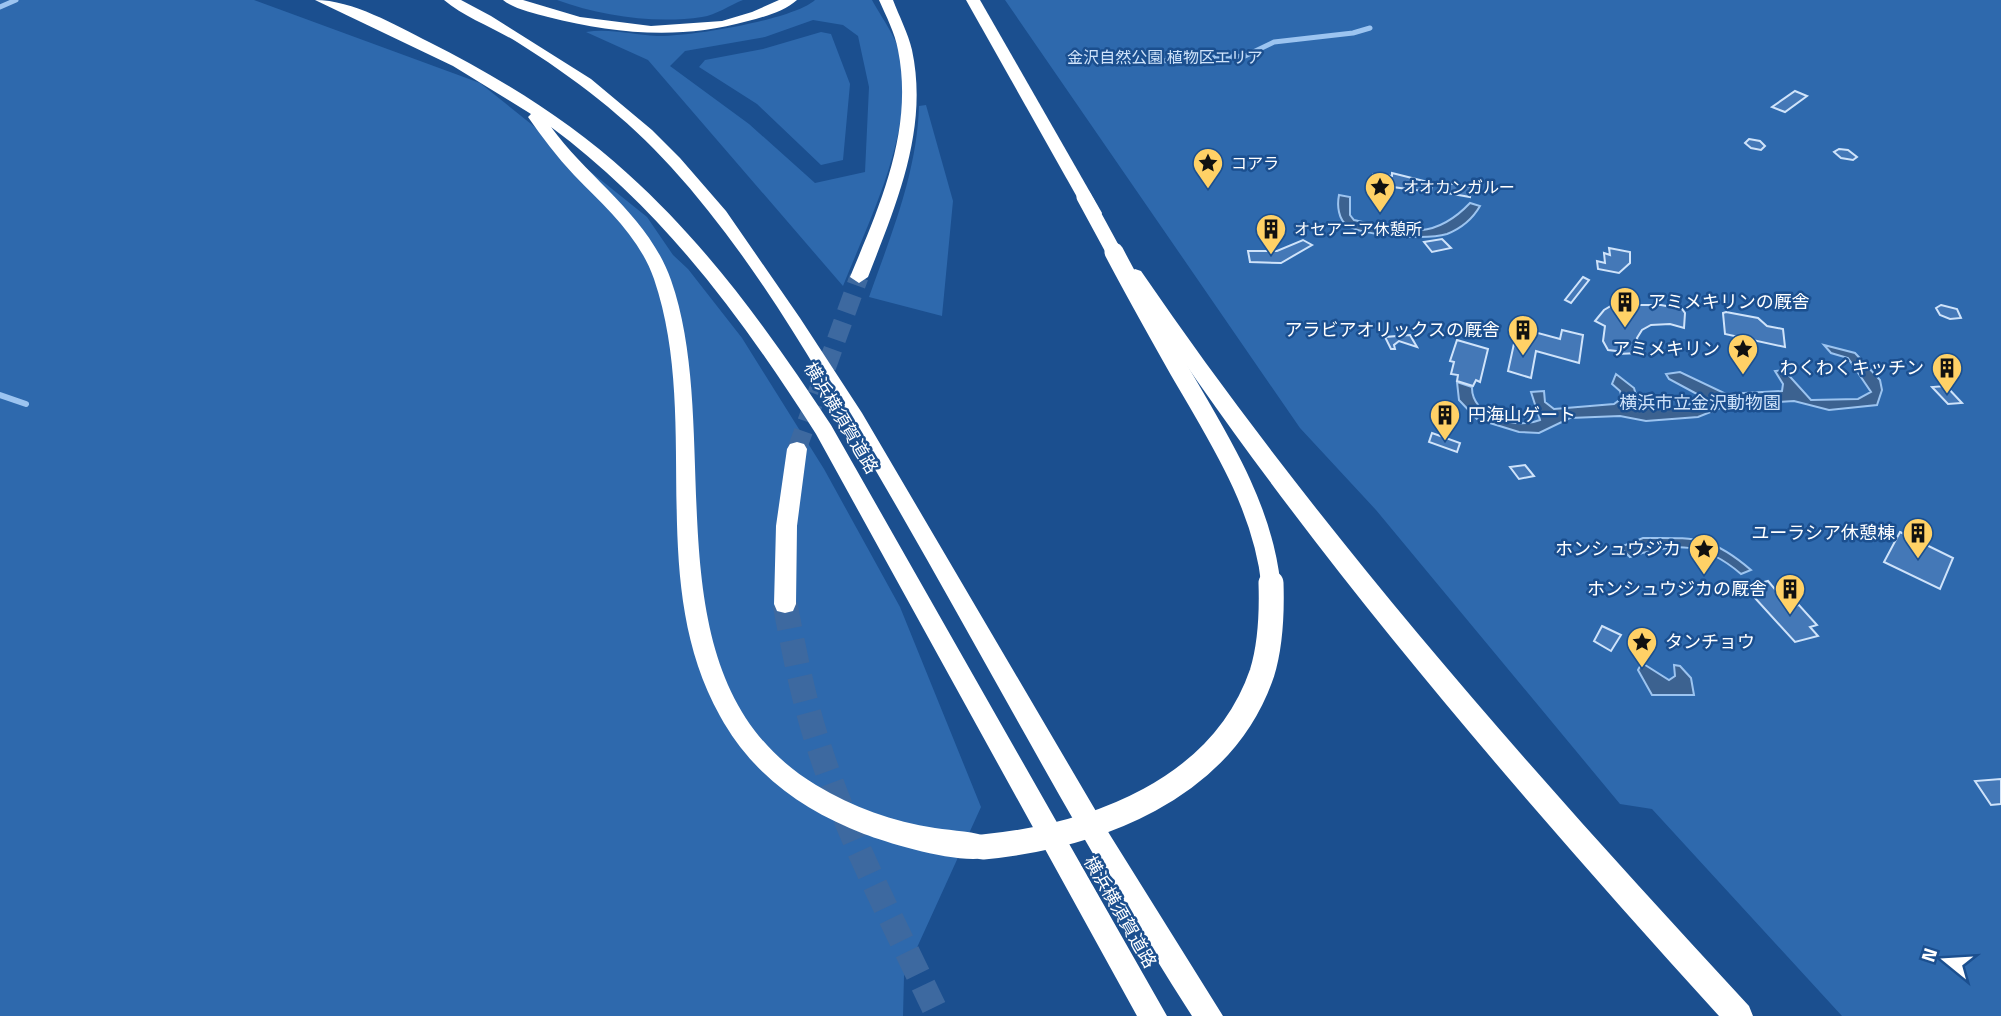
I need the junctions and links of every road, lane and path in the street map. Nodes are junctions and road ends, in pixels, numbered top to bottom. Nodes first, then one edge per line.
1 (322, 0) edge
2 (451, 0) edge
3 (510, 0) edge
4 (790, 0) edge
5 (887, 0) edge
6 (973, 0) edge
7 (520, 98) junction
8 (1084, 197) junction
9 (859, 277) tunnel mouth
10 (797, 449) tunnel mouth
11 (785, 604) tunnel mouth
12 (1153, 1016) edge
13 (1209, 1016) edge
14 (1739, 1016) edge

1 - 7 highway, 横浜横須賀道路
2 - 13 highway, 横浜横須賀道路
3 - 4 highway
5 - 9 highway
6 - 8 highway
7 - 8 highway, bridge
7 - 12 highway, 横浜横須賀道路
8 - 14 highway, bridge
10 - 11 highway

